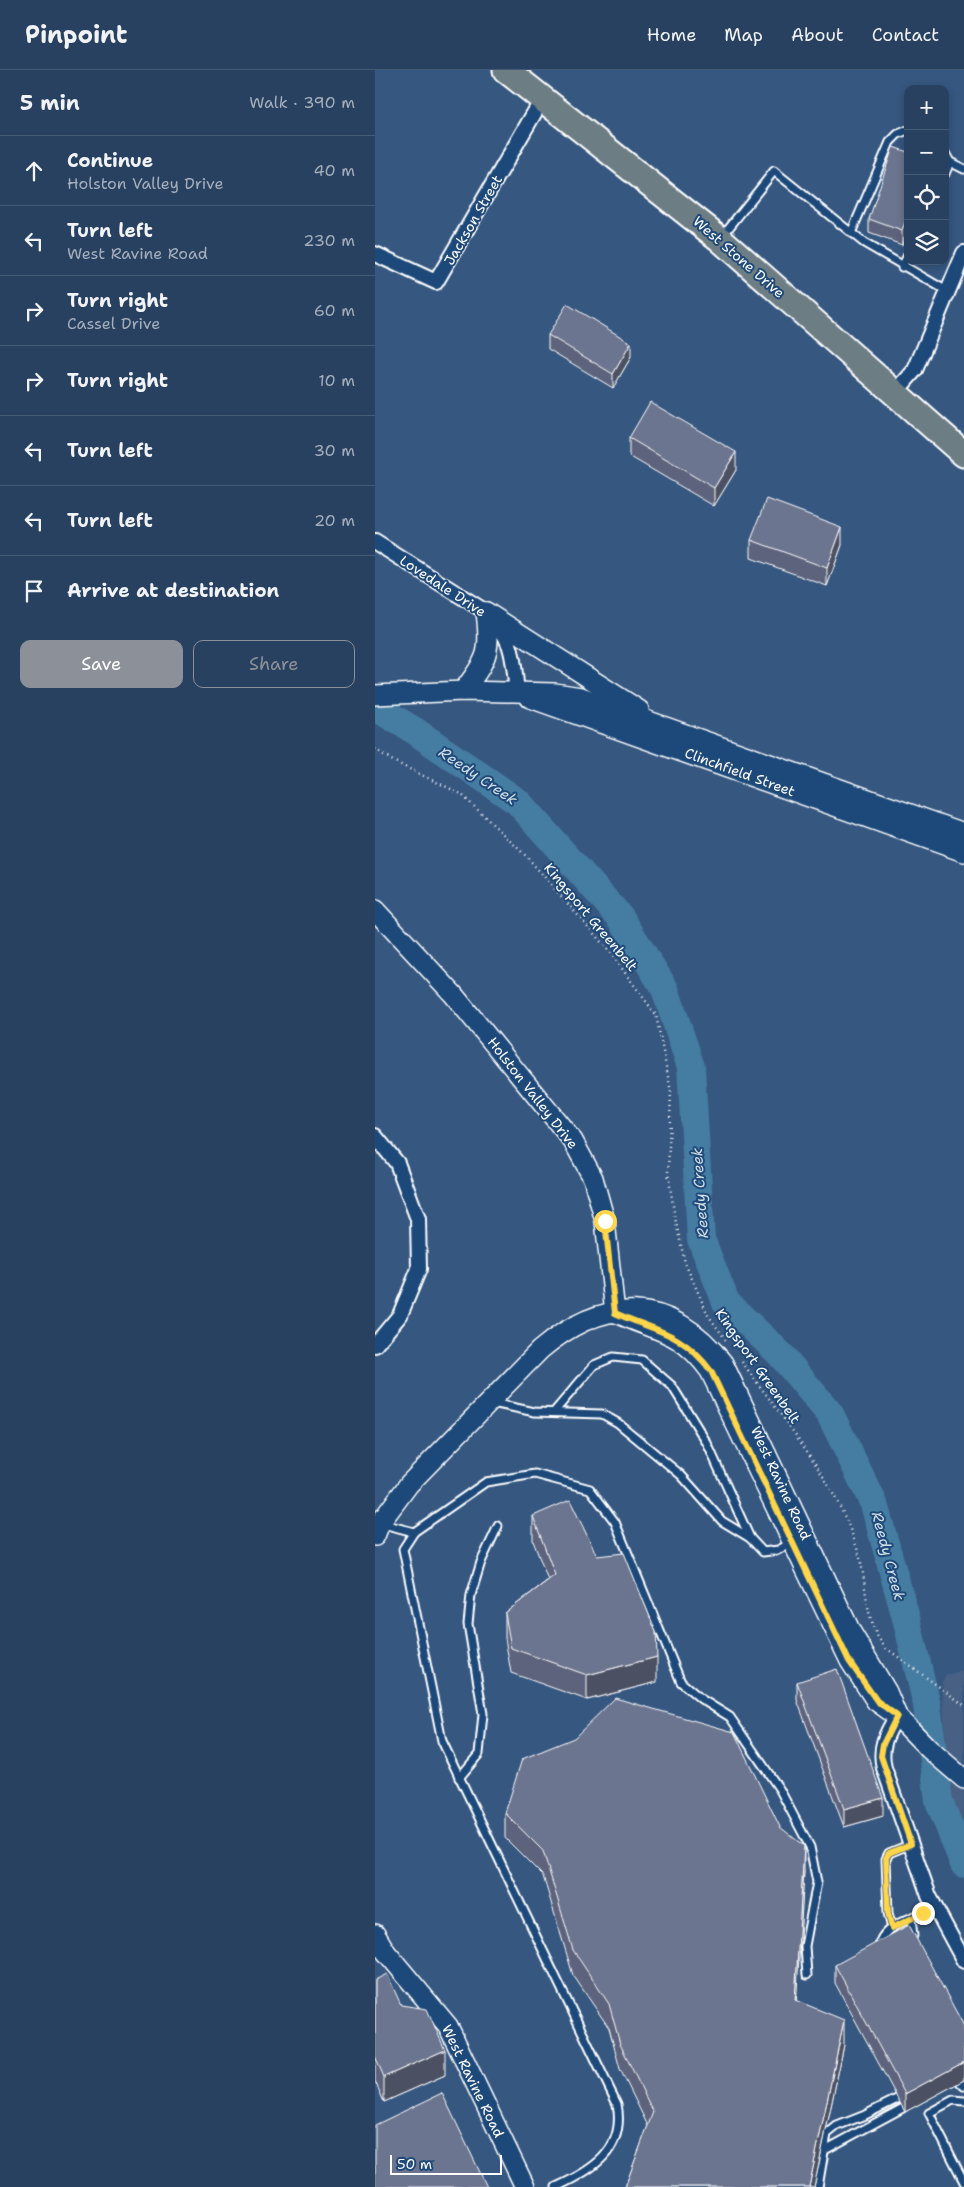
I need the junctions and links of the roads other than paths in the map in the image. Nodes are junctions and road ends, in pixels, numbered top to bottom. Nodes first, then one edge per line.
1 (506, 70) edge
2 (543, 98) junction
3 (904, 132) edge
4 (950, 162) edge
5 (964, 169) edge
6 (851, 233) junction
7 (720, 239) junction
8 (964, 253) edge
9 (375, 254) edge
10 (904, 263) edge
11 (902, 267) junction
12 (947, 291) junction
13 (895, 393) junction
14 (964, 454) edge
15 (375, 542) edge
16 (486, 612) junction
17 (463, 691) junction
18 (517, 693) junction
19 (375, 695) edge
20 (666, 727) junction
21 (964, 833) edge
22 (964, 852) edge
23 (375, 910) edge
24 (375, 1136) edge
25 (615, 1313) junction
26 (375, 1345) edge
27 (490, 1402) junction
28 (554, 1412) junction
29 (498, 1526) dead end
30 (377, 1530) edge
31 (414, 1532) junction
32 (750, 1538) junction
33 (799, 1539) junction
34 (901, 1721) junction
35 (459, 1778) junction
36 (964, 1779) edge
37 (911, 1844) junction
38 (935, 1908) junction
39 (911, 1919) junction
40 (892, 1928) junction
41 (375, 1934) edge
42 (915, 1942) edge
43 (381, 1956) edge
44 (882, 1958) edge
45 (964, 1961) edge
46 (807, 1975) dead end
47 (897, 2099) dead end
48 (964, 2101) edge
49 (903, 2108) edge
50 (825, 2150) junction
51 (964, 2182) edge
52 (525, 2187) edge
53 (556, 2187) edge
54 (818, 2187) edge

1 - 2 highway, West Stone Drive
2 - 7 highway, West Stone Drive
2 - 9 street, Jackson Street
3 - 6 lane
4 - 5 lane
6 - 7 lane
6 - 11 lane
7 - 13 highway, West Stone Drive
8 - 12 street
10 - 11 lane
11 - 12 lane
12 - 13 street
13 - 14 highway, West Stone Drive
15 - 16 street, Lovedale Drive
16 - 17 street
16 - 18 street, Lovedale Drive
16 - 20 street
17 - 18 street, Clinchfield Street
17 - 19 street, Clinchfield Street
18 - 20 street, Clinchfield Street
18 - 22 street, Clinchfield Street
20 - 21 street, Clinchfield Street
23 - 25 street, Holston Valley Drive
24 - 26 street
25 - 27 street, West Ravine Road
25 - 33 street, West Ravine Road
27 - 28 lane
27 - 30 street, West Ravine Road
28 - 32 lane
28 - 32 lane
29 - 35 lane
30 - 31 lane
31 - 35 lane
31 - 46 lane
32 - 33 lane
33 - 34 street, West Ravine Road
34 - 36 street, West Ravine Road
34 - 37 street
35 - 53 lane
37 - 38 street
37 - 40 lane
38 - 39 lane
38 - 45 street
39 - 40 lane
39 - 42 lane
40 - 44 lane
41 - 43 street, West Ravine Road
43 - 52 street, West Ravine Road
47 - 50 lane
48 - 51 lane
49 - 50 lane
50 - 54 lane

